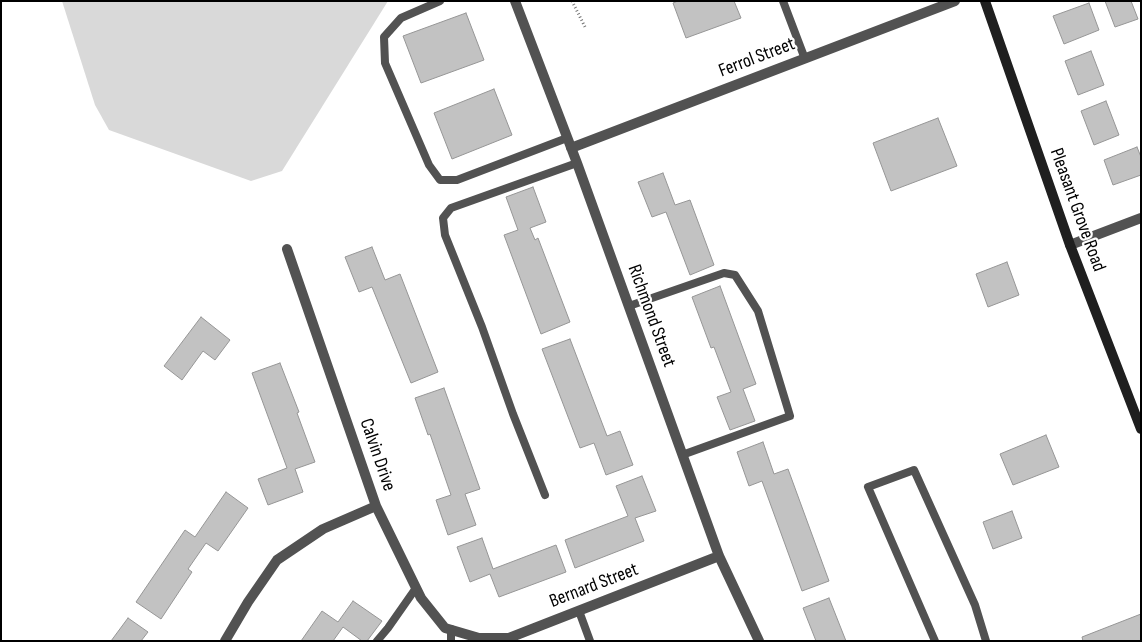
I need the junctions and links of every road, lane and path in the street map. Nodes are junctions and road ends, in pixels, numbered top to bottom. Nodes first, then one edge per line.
1 (440, 1) edge
2 (515, 1) edge
3 (572, 1) edge
4 (783, 1) edge
5 (956, 1) edge
6 (985, 1) edge
7 (586, 29) dead end
8 (805, 59) junction
9 (567, 138) junction
10 (571, 148) junction
11 (577, 163) junction
12 (1141, 218) edge
13 (1070, 245) junction
14 (287, 249) dead end
15 (629, 306) junction
16 (1141, 429) edge
17 (682, 454) junction
18 (545, 495) dead end
19 (376, 506) junction
20 (719, 556) junction
21 (416, 588) junction
22 (579, 611) junction
23 (451, 629) junction
24 (479, 638) joint
25 (509, 640) edge
26 (225, 641) edge
27 (377, 641) edge
28 (451, 641) edge
29 (590, 641) edge
30 (759, 641) edge
31 (936, 641) edge
32 (986, 641) edge

1 - 9 lane
2 - 9 street, Richmond Street
3 - 7 path
4 - 8 lane
5 - 8 street, Ferrol Street
6 - 13 street, Pleasant Grove Road
8 - 10 street, Ferrol Street
9 - 10 street, Richmond Street
10 - 11 street, Richmond Street
11 - 15 street, Richmond Street
11 - 18 lane
12 - 13 street
13 - 16 street, Pleasant Grove Road
14 - 19 street, Calvin Drive
15 - 17 street, Richmond Street
15 - 17 lane
17 - 20 street, Richmond Street
19 - 21 street, Calvin Drive
19 - 26 street
20 - 22 street, Bernard Street
20 - 30 street, Richmond Street
21 - 23 street, Calvin Drive
21 - 27 lane
22 - 25 street, Bernard Street
22 - 29 lane
23 - 24 street, Calvin Drive
23 - 28 lane
24 - 25 street, Bernard Street
31 - 32 lane

